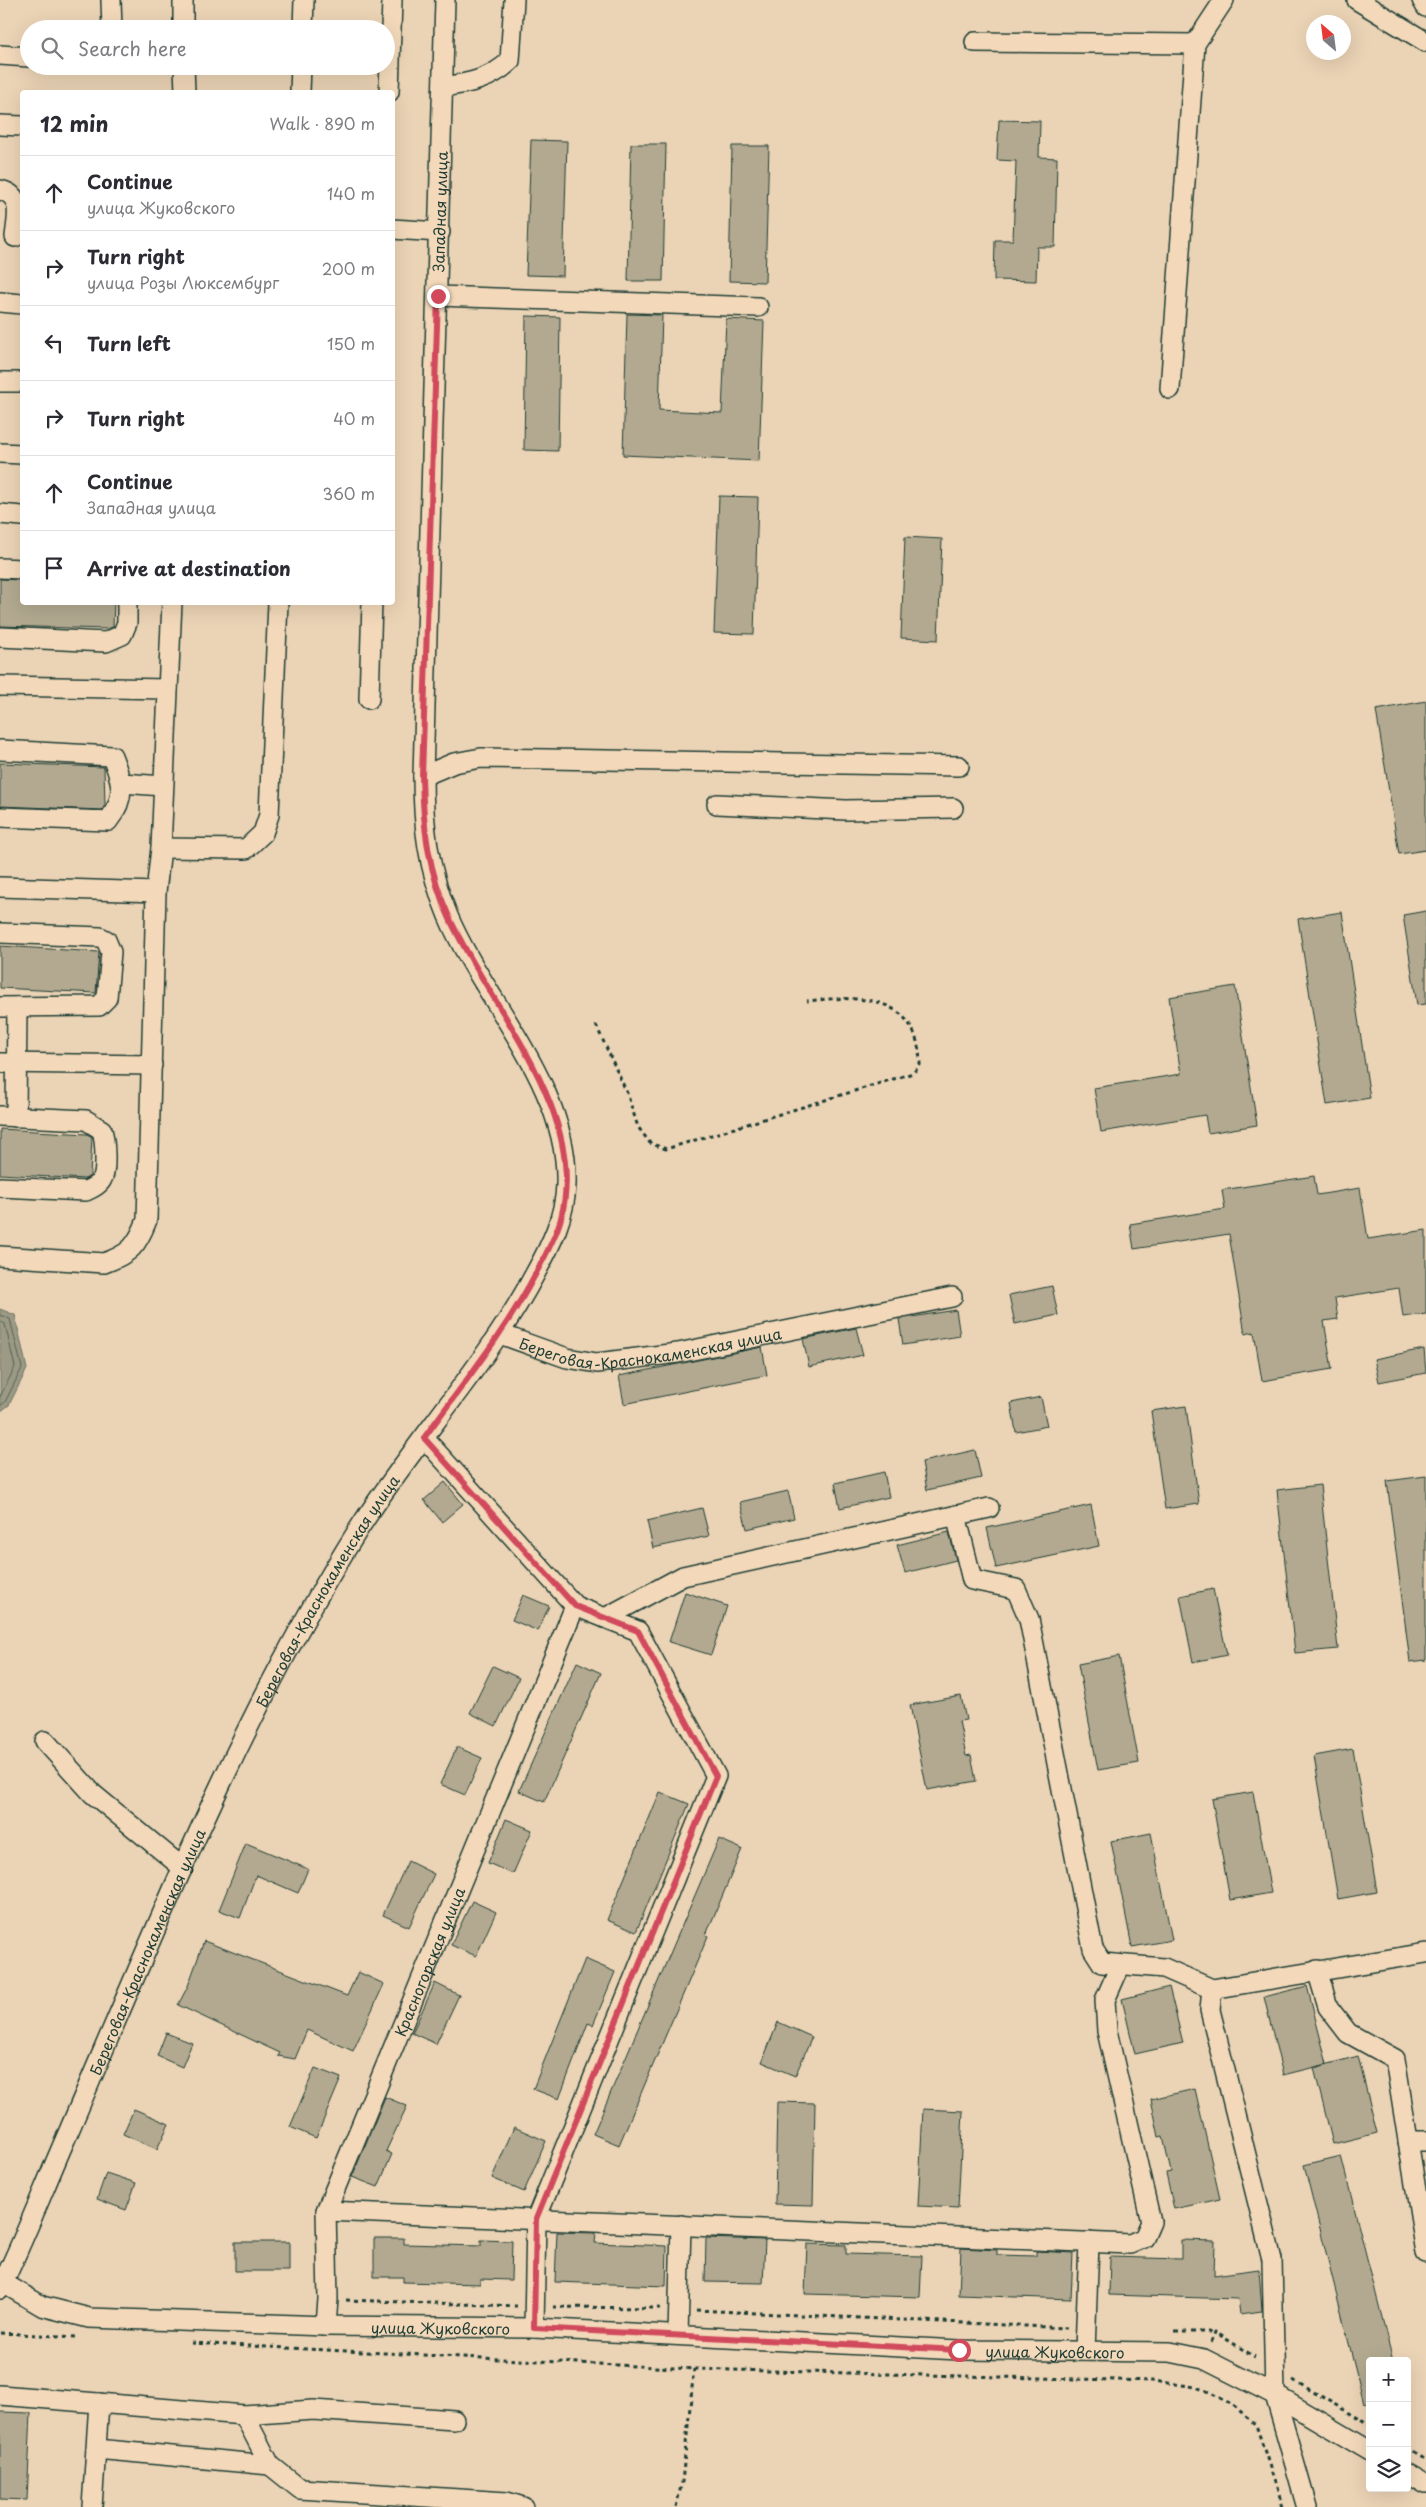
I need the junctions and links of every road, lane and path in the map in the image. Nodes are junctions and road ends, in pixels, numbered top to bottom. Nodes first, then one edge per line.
1 (111, 0) edge
2 (183, 0) edge
3 (304, 0) edge
4 (392, 0) edge
5 (446, 0) edge
6 (514, 0) edge
7 (1224, 0) edge
8 (1357, 0) edge
9 (1422, 0) edge
10 (1426, 7) edge
11 (112, 20) edge
12 (184, 20) edge
13 (303, 20) edge
14 (391, 20) edge
15 (975, 42) dead end
16 (1426, 42) edge
17 (1195, 44) junction
18 (0, 55) edge
19 (20, 56) edge
20 (184, 75) edge
21 (301, 75) edge
22 (390, 75) edge
23 (442, 87) junction
24 (185, 90) edge
25 (300, 90) edge
26 (389, 90) edge
27 (0, 125) edge
28 (20, 126) edge
29 (0, 190) edge
30 (395, 229) edge
31 (440, 232) junction
32 (13, 236) edge
33 (438, 296) junction
34 (0, 302) edge
35 (20, 304) edge
36 (758, 307) dead end
37 (0, 382) edge
38 (20, 382) edge
39 (1170, 389) dead end
40 (0, 453) edge
41 (20, 454) edge
42 (0, 514) edge
43 (20, 516) edge
44 (0, 568) edge
45 (20, 568) edge
46 (127, 605) edge
47 (172, 605) edge
48 (278, 605) edge
49 (372, 605) edge
50 (0, 637) edge
51 (0, 686) edge
52 (168, 689) junction
53 (369, 699) dead end
54 (0, 750) edge
55 (959, 766) dead end
56 (422, 776) junction
57 (122, 783) junction
58 (163, 786) junction
59 (717, 804) dead end
60 (953, 808) dead end
61 (0, 817) edge
62 (161, 848) junction
63 (0, 887) edge
64 (156, 892) junction
65 (0, 933) edge
66 (808, 1001) dead end
67 (8, 1007) edge
68 (596, 1025) dead end
69 (9, 1064) edge
70 (152, 1065) junction
71 (8, 1117) edge
72 (0, 1187) edge
73 (0, 1256) edge
74 (952, 1297) dead end
75 (500, 1334) junction
76 (424, 1438) junction
77 (989, 1508) dead end
78 (956, 1515) junction
79 (575, 1606) junction
80 (605, 1618) junction
81 (45, 1741) dead end
82 (183, 1868) junction
83 (1426, 1953) edge
84 (1120, 1966) junction
85 (1317, 1970) junction
86 (1212, 1989) junction
87 (1417, 2141) edge
88 (326, 2211) junction
89 (536, 2219) junction
90 (680, 2225) junction
91 (1089, 2242) junction
92 (1426, 2253) edge
93 (1, 2284) edge
94 (328, 2299) junction
95 (534, 2307) junction
96 (679, 2309) junction
97 (326, 2326) junction
98 (534, 2328) junction
99 (1087, 2329) junction
100 (0, 2332) edge
101 (1170, 2332) dead end
102 (1215, 2332) dead end
103 (678, 2335) junction
104 (81, 2337) dead end
105 (190, 2343) dead end
106 (1085, 2351) junction
107 (694, 2369) junction
108 (0, 2395) edge
109 (1275, 2395) junction
110 (98, 2403) junction
111 (244, 2415) junction
112 (454, 2420) dead end
113 (96, 2449) junction
114 (1366, 2449) edge
115 (1411, 2450) edge
116 (1426, 2459) edge
117 (270, 2465) junction
118 (1411, 2475) edge
119 (1426, 2484) edge
120 (92, 2507) edge
121 (523, 2507) edge
122 (676, 2507) edge
123 (1283, 2507) edge
124 (1307, 2507) edge

1 - 11 street
2 - 12 street
3 - 13 street
4 - 14 street
5 - 23 street, Западная улица
6 - 23 street
7 - 17 street
8 - 16 street
9 - 10 street
15 - 17 street
17 - 39 street
18 - 19 street
20 - 24 street
21 - 25 street
22 - 26 street
23 - 31 street, Западная улица
27 - 28 street
29 - 32 street
30 - 31 street
31 - 33 street, Западная улица
33 - 36 street
33 - 56 street, Западная улица
34 - 35 street
37 - 38 street
40 - 41 street
42 - 43 street
44 - 45 street
46 - 50 street
47 - 52 street
48 - 62 street
49 - 53 street
51 - 52 street
52 - 58 street
54 - 57 street
55 - 56 street
56 - 75 street, Западная улица
57 - 58 street
57 - 61 street
58 - 62 street
59 - 60 street
62 - 64 street
63 - 64 street
64 - 70 street
65 - 67 street
66 - 68 path
67 - 69 street
69 - 70 street
69 - 71 street
70 - 73 street
71 - 72 street
74 - 75 street, Береговая-Краснокаменская улица
75 - 76 street, Береговая-Краснокаменская улица
76 - 79 street
76 - 82 street, Береговая-Краснокаменская улица
77 - 78 street
78 - 80 street
78 - 84 street
79 - 80 street
79 - 88 street, Красногорская улица
80 - 89 street
81 - 82 street
82 - 93 street, Береговая-Краснокаменская улица
83 - 85 street
84 - 86 street
84 - 91 street
85 - 86 street
85 - 87 street
86 - 109 street
87 - 92 street
88 - 89 street
88 - 94 street, Красногорская улица
89 - 90 street
89 - 95 street
90 - 91 street
90 - 96 street
91 - 99 street
93 - 97 street, улица Жуковского
94 - 95 path
94 - 97 street, Красногорская улица
95 - 96 path
95 - 98 street
96 - 99 path
96 - 103 street
97 - 98 street, улица Жуковского
98 - 103 street, улица Жуковского
99 - 106 street
100 - 104 path
101 - 102 path
103 - 106 street, улица Жуковского
105 - 107 path
106 - 109 street, улица Жуковского
107 - 122 path
107 - 123 path
108 - 110 street
109 - 114 street, улица Жуковского
109 - 124 street
110 - 111 street
110 - 113 street
111 - 112 street
111 - 117 street
113 - 117 street
113 - 120 street
115 - 116 path
117 - 121 street
118 - 119 street

